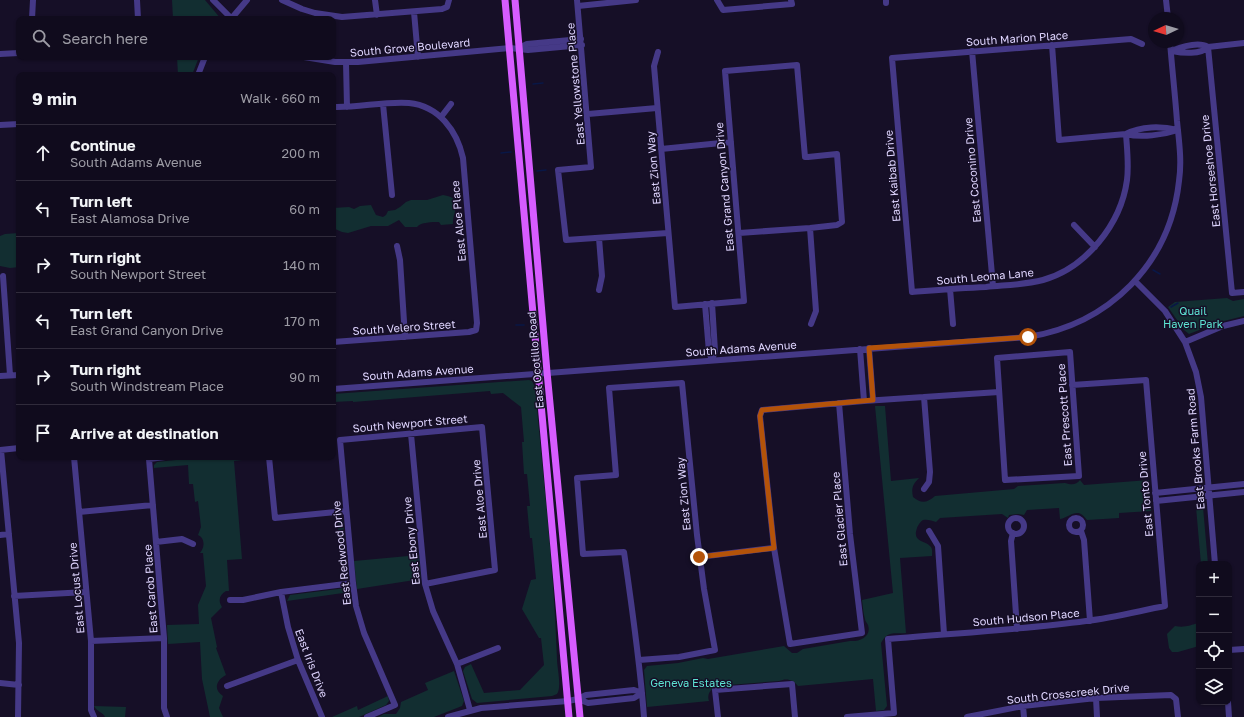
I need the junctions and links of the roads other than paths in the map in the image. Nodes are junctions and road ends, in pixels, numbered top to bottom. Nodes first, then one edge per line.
1 (33, 0) edge
2 (137, 0) edge
3 (213, 0) edge
4 (247, 0) edge
5 (282, 0) edge
6 (375, 0) edge
7 (449, 0) edge
8 (506, 0) edge
9 (514, 0) edge
10 (636, 0) edge
11 (717, 0) edge
12 (1166, 0) edge
13 (792, 2) edge
14 (578, 3) edge
15 (414, 12) junction
16 (1167, 12) edge
17 (377, 15) junction
18 (32, 16) edge
19 (138, 16) edge
20 (228, 16) edge
21 (234, 16) edge
22 (330, 16) edge
23 (336, 16) edge
24 (582, 42) junction
25 (1244, 43) edge
26 (1142, 44) dead end
27 (1052, 45) junction
28 (1208, 47) junction
29 (510, 48) junction
30 (519, 48) junction
31 (1171, 48) edge
32 (972, 51) junction
33 (1171, 51) junction
34 (658, 52) dead end
35 (16, 53) edge
36 (0, 54) edge
37 (418, 57) junction
38 (892, 58) joint
39 (204, 60) edge
40 (321, 60) edge
41 (346, 62) junction
42 (199, 72) edge
43 (383, 104) junction
44 (452, 104) dead end
45 (336, 107) edge
46 (347, 107) junction
47 (657, 108) junction
48 (588, 114) junction
49 (441, 117) junction
50 (16, 124) edge
51 (0, 125) edge
52 (1178, 130) junction
53 (1126, 134) junction
54 (731, 142) junction
55 (661, 149) junction
56 (392, 195) dead end
57 (1074, 226) dead end
58 (810, 228) junction
59 (668, 232) junction
60 (738, 233) junction
61 (599, 238) junction
62 (397, 246) dead end
63 (1095, 247) junction
64 (3, 276) dead end
65 (1135, 281) junction
66 (993, 286) junction
67 (950, 289) junction
68 (599, 290) dead end
69 (912, 292) joint
70 (1244, 292) edge
71 (708, 304) junction
72 (1244, 321) edge
73 (811, 324) dead end
74 (953, 324) dead end
75 (476, 330) joint
76 (406, 337) junction
77 (336, 342) edge
78 (1185, 342) junction
79 (860, 348) junction
80 (869, 348) junction
81 (712, 360) junction
82 (547, 372) junction
83 (538, 373) junction
84 (10, 375) junction
85 (16, 375) edge
86 (0, 376) edge
87 (1072, 385) junction
88 (336, 389) edge
89 (999, 392) junction
90 (924, 396) junction
91 (873, 400) junction
92 (864, 401) junction
93 (839, 403) junction
94 (482, 427) joint
95 (411, 434) junction
96 (340, 440) joint
97 (16, 448) edge
98 (1, 450) edge
99 (74, 460) edge
100 (149, 460) edge
101 (269, 460) edge
102 (1244, 484) edge
103 (1208, 488) junction
104 (924, 489) dead end
105 (1155, 492) junction
106 (1244, 492) edge
107 (1209, 495) junction
108 (1156, 501) junction
109 (153, 505) junction
110 (346, 511) junction
111 (79, 512) junction
112 (929, 531) dead end
113 (1081, 531) dead end
114 (1013, 533) dead end
115 (9, 534) junction
116 (0, 535) edge
117 (156, 542) junction
118 (193, 544) dead end
119 (774, 548) junction
120 (699, 557) junction
121 (1215, 561) edge
122 (353, 583) junction
123 (425, 584) junction
124 (86, 592) junction
125 (281, 592) junction
126 (14, 596) junction
127 (230, 600) dead end
128 (1165, 606) joint
129 (1090, 621) junction
130 (1017, 629) junction
131 (944, 634) junction
132 (164, 638) junction
133 (91, 641) junction
134 (498, 648) dead end
135 (1244, 649) edge
136 (1232, 650) edge
137 (298, 660) junction
138 (639, 660) junction
139 (457, 664) junction
140 (0, 683) edge
141 (19, 685) junction
142 (227, 686) dead end
143 (642, 693) junction
144 (1096, 698) junction
145 (578, 699) junction
146 (568, 701) junction
147 (1228, 705) edge
148 (1024, 706) junction
149 (470, 710) junction
150 (18, 717) edge
151 (94, 717) edge
152 (167, 717) edge
153 (322, 717) edge
154 (367, 717) edge
155 (448, 717) edge
156 (569, 717) edge
157 (580, 717) edge
158 (644, 717) edge
159 (718, 717) edge
160 (795, 717) edge
161 (847, 717) edge
162 (967, 717) edge
163 (1024, 717) edge
164 (1097, 717) edge
165 (1178, 717) edge
166 (1229, 717) edge

1 - 18 street
2 - 19 street
3 - 20 street
4 - 21 street
5 - 22 street
6 - 17 street
7 - 15 street
8 - 29 main road, East Ocotillo Road
9 - 30 main road, East Ocotillo Road
10 - 14 street
11 - 13 street
12 - 16 street
14 - 24 street, East Yellowstone Place
15 - 17 street
15 - 37 street
17 - 23 street
24 - 30 street, South Grove Boulevard
24 - 48 street, East Yellowstone Place
25 - 28 street
26 - 27 street, South Marion Place
27 - 32 street, South Marion Place
27 - 53 street
28 - 33 street
28 - 70 street, East Horseshoe Drive
29 - 30 street, South Grove Boulevard
29 - 37 street, South Grove Boulevard
29 - 83 main road, East Ocotillo Road
30 - 82 main road, East Ocotillo Road
31 - 33 street, South Adams Avenue
32 - 38 street, South Marion Place
32 - 66 street, East Coconino Drive
33 - 52 street, South Adams Avenue
34 - 47 street, East Zion Way
35 - 36 street
37 - 41 street, South Grove Boulevard
38 - 69 street, East Kaibab Drive
39 - 42 street
40 - 41 street, South Grove Boulevard
41 - 46 street
43 - 46 street
43 - 49 street
43 - 56 street
44 - 49 street
45 - 46 street
47 - 48 street
47 - 55 street, East Zion Way
48 - 61 street, East Yellowstone Place
49 - 75 street, East Aloe Place
50 - 51 street
52 - 53 street
52 - 65 street, South Adams Avenue
53 - 63 street, South Leoma Lane
54 - 55 street
54 - 58 street, East Grand Canyon Drive
54 - 60 street, East Grand Canyon Drive
55 - 59 street, East Zion Way
57 - 63 street
58 - 60 street
58 - 73 street
59 - 61 street
59 - 71 street, East Zion Way
60 - 71 street, East Grand Canyon Drive
61 - 68 street
62 - 76 street
63 - 66 street, South Leoma Lane
64 - 84 street
65 - 78 street, East Brooks Farm Road
65 - 80 street, South Adams Avenue
66 - 67 street, South Leoma Lane
67 - 69 street, South Leoma Lane
67 - 74 street
71 - 81 street
72 - 78 street
75 - 76 street, South Velero Street
76 - 77 street, South Velero Street
78 - 103 street, East Brooks Farm Road
79 - 80 street, South Adams Avenue
79 - 81 street, South Adams Avenue
79 - 92 street
80 - 91 street
81 - 82 street, South Adams Avenue
82 - 83 street, South Adams Avenue
82 - 145 main road, East Ocotillo Road
83 - 88 street, South Adams Avenue
83 - 146 main road, East Ocotillo Road
84 - 85 street
84 - 86 street
87 - 89 street, East Prescott Place
87 - 89 street, East Prescott Place
87 - 105 street, East Tonto Drive
89 - 90 street
90 - 91 street
90 - 104 street
91 - 92 street
92 - 93 street
93 - 119 street
93 - 119 street, East Glacier Place
94 - 95 street, South Newport Street
94 - 123 street, East Aloe Drive
95 - 96 street, South Newport Street
95 - 123 street, East Ebony Drive
96 - 110 street, East Redwood Drive
97 - 98 street
98 - 115 street
99 - 111 street, East Locust Drive
100 - 109 street, East Carob Place
101 - 110 street
102 - 103 street
103 - 105 street
103 - 107 street, East Brooks Farm Road
105 - 108 street, East Tonto Drive
106 - 107 street
107 - 108 street
107 - 121 street, East Brooks Farm Road
108 - 128 street, East Tonto Drive
109 - 111 street
109 - 117 street, East Carob Place
110 - 122 street, East Redwood Drive
111 - 124 street, East Locust Drive
112 - 131 street
113 - 129 street
114 - 130 street
115 - 116 street
115 - 126 street
117 - 118 street
117 - 132 street, East Carob Place
119 - 120 street
120 - 138 street, East Zion Way
120 - 138 street, East Zion Way
122 - 125 street
122 - 154 street, East Redwood Drive
123 - 139 street, East Ebony Drive
124 - 126 street
124 - 133 street, East Locust Drive
125 - 127 street
125 - 137 street, East Iris Drive
126 - 141 street
128 - 129 street, South Hudson Place
129 - 130 street, South Hudson Place
130 - 131 street, South Hudson Place
131 - 161 street, South Hudson Place
132 - 133 street
132 - 152 street, East Carob Place
133 - 151 street, East Locust Drive
134 - 139 street
135 - 136 street
137 - 142 street
137 - 153 street, East Iris Drive
138 - 143 street
139 - 149 street, East Ebony Drive
140 - 141 street
141 - 150 street
143 - 145 street
143 - 158 street
144 - 148 street, South Crosscreek Drive
144 - 164 street
144 - 165 street, South Crosscreek Drive
145 - 146 street
145 - 157 main road, East Ocotillo Road
146 - 149 street
146 - 156 main road, East Ocotillo Road
147 - 166 street
148 - 162 street, South Crosscreek Drive
148 - 163 street
149 - 155 street
159 - 160 street

